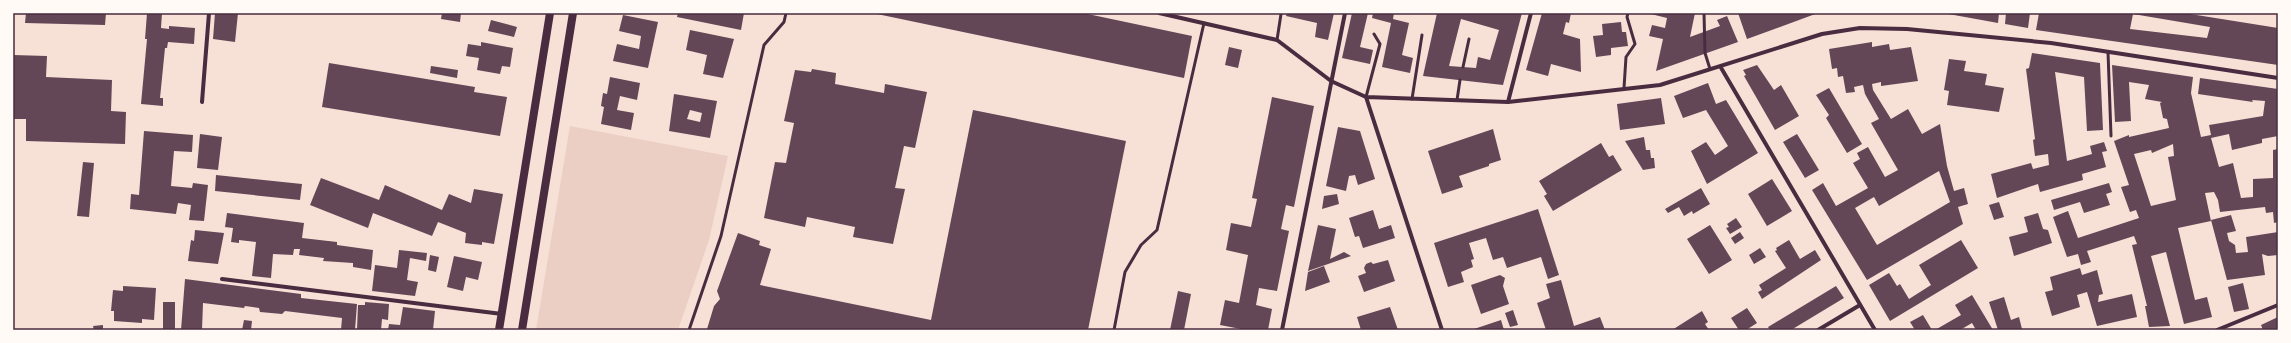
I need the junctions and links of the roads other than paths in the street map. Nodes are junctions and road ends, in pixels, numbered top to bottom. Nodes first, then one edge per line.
1 (209, 13) edge
2 (550, 13) edge
3 (573, 13) edge
4 (786, 13) edge
5 (1159, 13) edge
6 (1344, 13) edge
7 (1531, 13) edge
8 (1628, 13) edge
9 (1704, 13) edge
10 (1281, 14) dead end
11 (1204, 23) junction
12 (1374, 34) dead end
13 (1422, 34) dead end
14 (1469, 39) dead end
15 (1277, 40) junction
16 (2108, 52) junction
17 (1720, 66) junction
18 (1462, 67) dead end
19 (1710, 69) junction
20 (2278, 78) edge
21 (1460, 80) dead end
22 (1331, 81) junction
23 (1624, 88) junction
24 (1366, 97) junction
25 (1412, 99) junction
26 (1457, 100) junction
27 (202, 102) dead end
28 (1508, 102) junction
29 (2111, 136) dead end
30 (222, 278) dead end
31 (1860, 305) junction
32 (2278, 305) edge
33 (502, 314) junction
34 (499, 330) edge
35 (522, 330) edge
36 (689, 330) edge
37 (1114, 330) edge
38 (1282, 330) edge
39 (1442, 330) edge
40 (1818, 330) edge
41 (1875, 330) edge
42 (2217, 330) edge

1 - 27 street
2 - 33 main road
3 - 35 main road
4 - 36 lane
5 - 11 street
6 - 22 street
7 - 28 street
8 - 23 lane
9 - 19 lane
10 - 15 lane
11 - 15 street
11 - 37 lane
12 - 24 lane
13 - 25 lane
14 - 18 lane
15 - 22 street
16 - 17 street
16 - 20 street
16 - 29 lane
17 - 19 street
17 - 31 street
19 - 23 street
21 - 26 lane
22 - 24 street
22 - 38 street
23 - 28 street
24 - 25 street
24 - 39 street
25 - 26 street
26 - 28 street
30 - 33 street
31 - 40 street
31 - 41 street
32 - 42 street
33 - 34 main road

